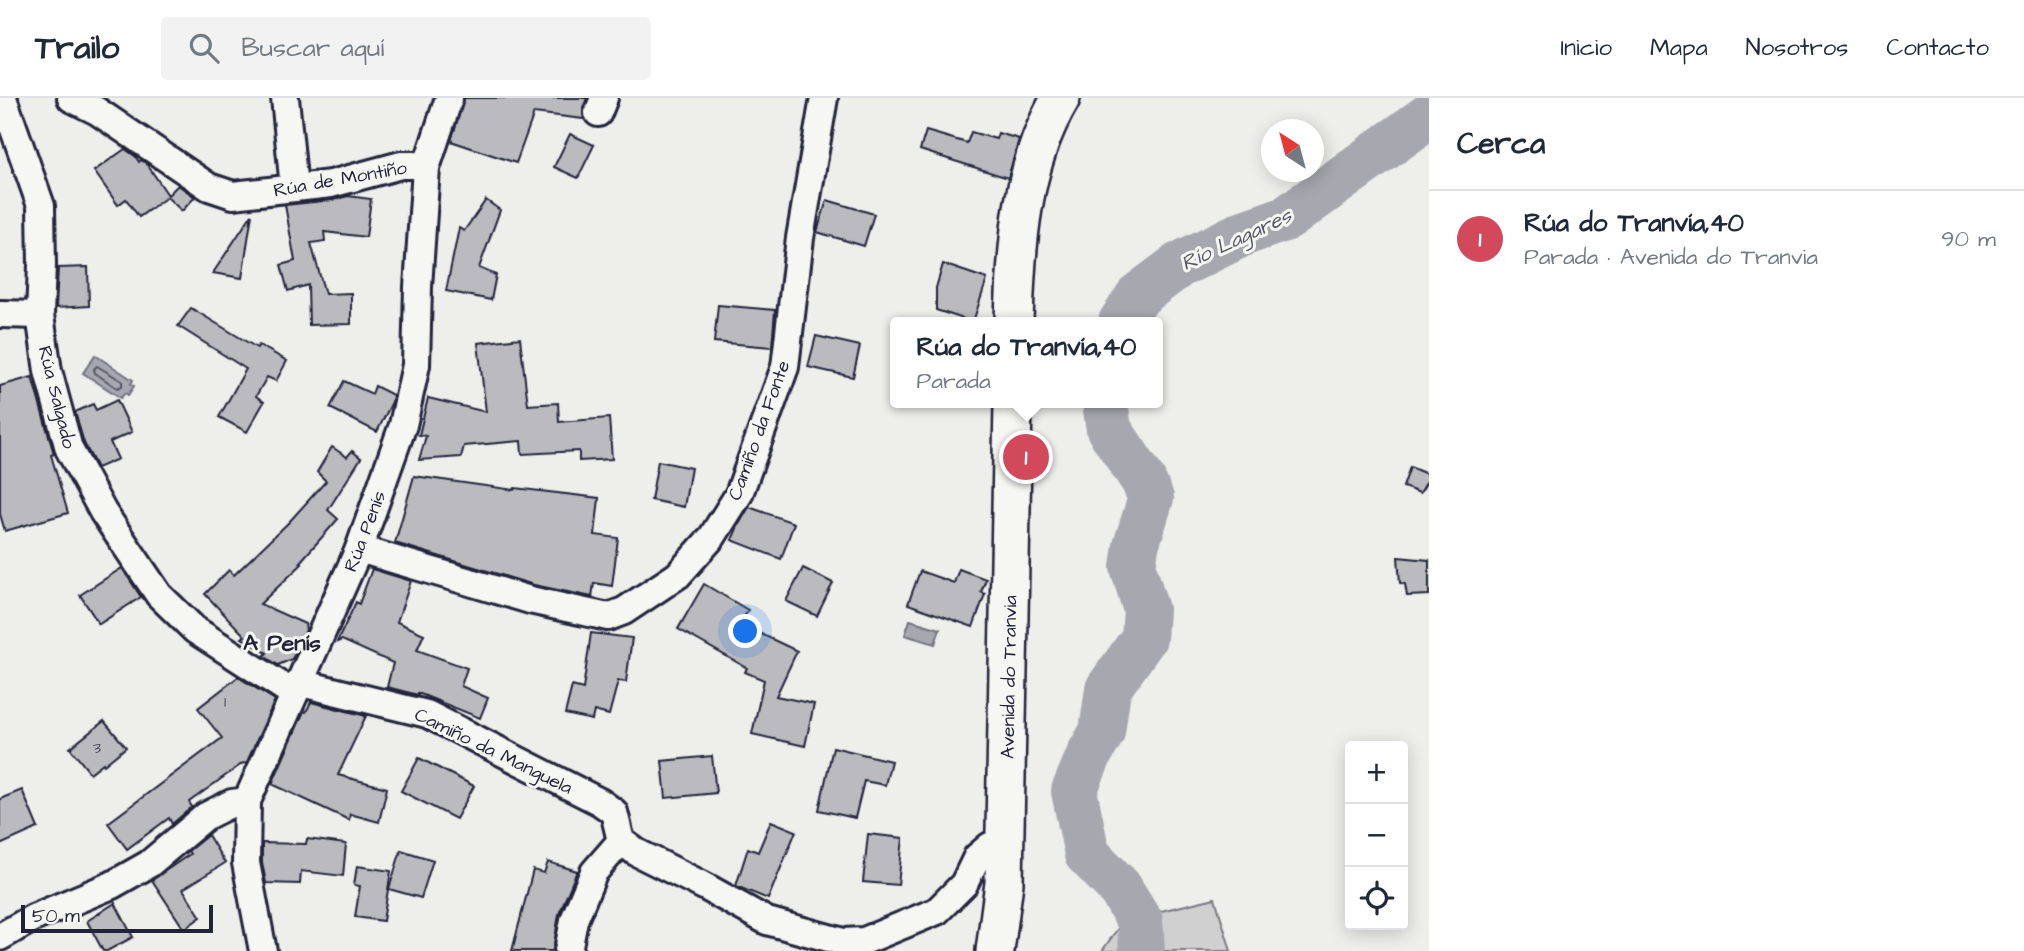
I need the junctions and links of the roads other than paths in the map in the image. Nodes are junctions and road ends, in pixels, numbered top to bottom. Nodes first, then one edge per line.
1 (3, 98) edge
2 (71, 98) edge
3 (285, 98) edge
4 (449, 98) edge
5 (824, 98) edge
6 (1061, 98) edge
7 (426, 168) junction
8 (294, 188) junction
9 (0, 314) edge
10 (40, 315) junction
11 (1014, 317) edge
12 (1013, 408) edge
13 (359, 549) junction
14 (298, 688) junction
15 (247, 801) junction
16 (621, 841) junction
17 (1005, 843) junction
18 (0, 937) edge
19 (263, 951) edge
20 (568, 951) edge
21 (995, 951) edge

1 - 10 street, Rúa Salgado
2 - 8 street, Rúa de Montiño
3 - 8 street
4 - 7 street, Rúa Penís
5 - 13 street, Camiño da Fonte
6 - 11 main road
7 - 8 street, Rúa de Montiño
7 - 13 street, Rúa Penís
9 - 10 street
10 - 14 street, Rúa Salgado
12 - 17 main road, Avenida do Tranvia
13 - 14 street, Rúa Penís
14 - 15 street, Rúa Penís
14 - 16 street, Camiño da Manguela
15 - 18 street
15 - 19 street, Rúa Penís
16 - 17 street
16 - 20 street
17 - 21 main road, Avenida do Tranvia

